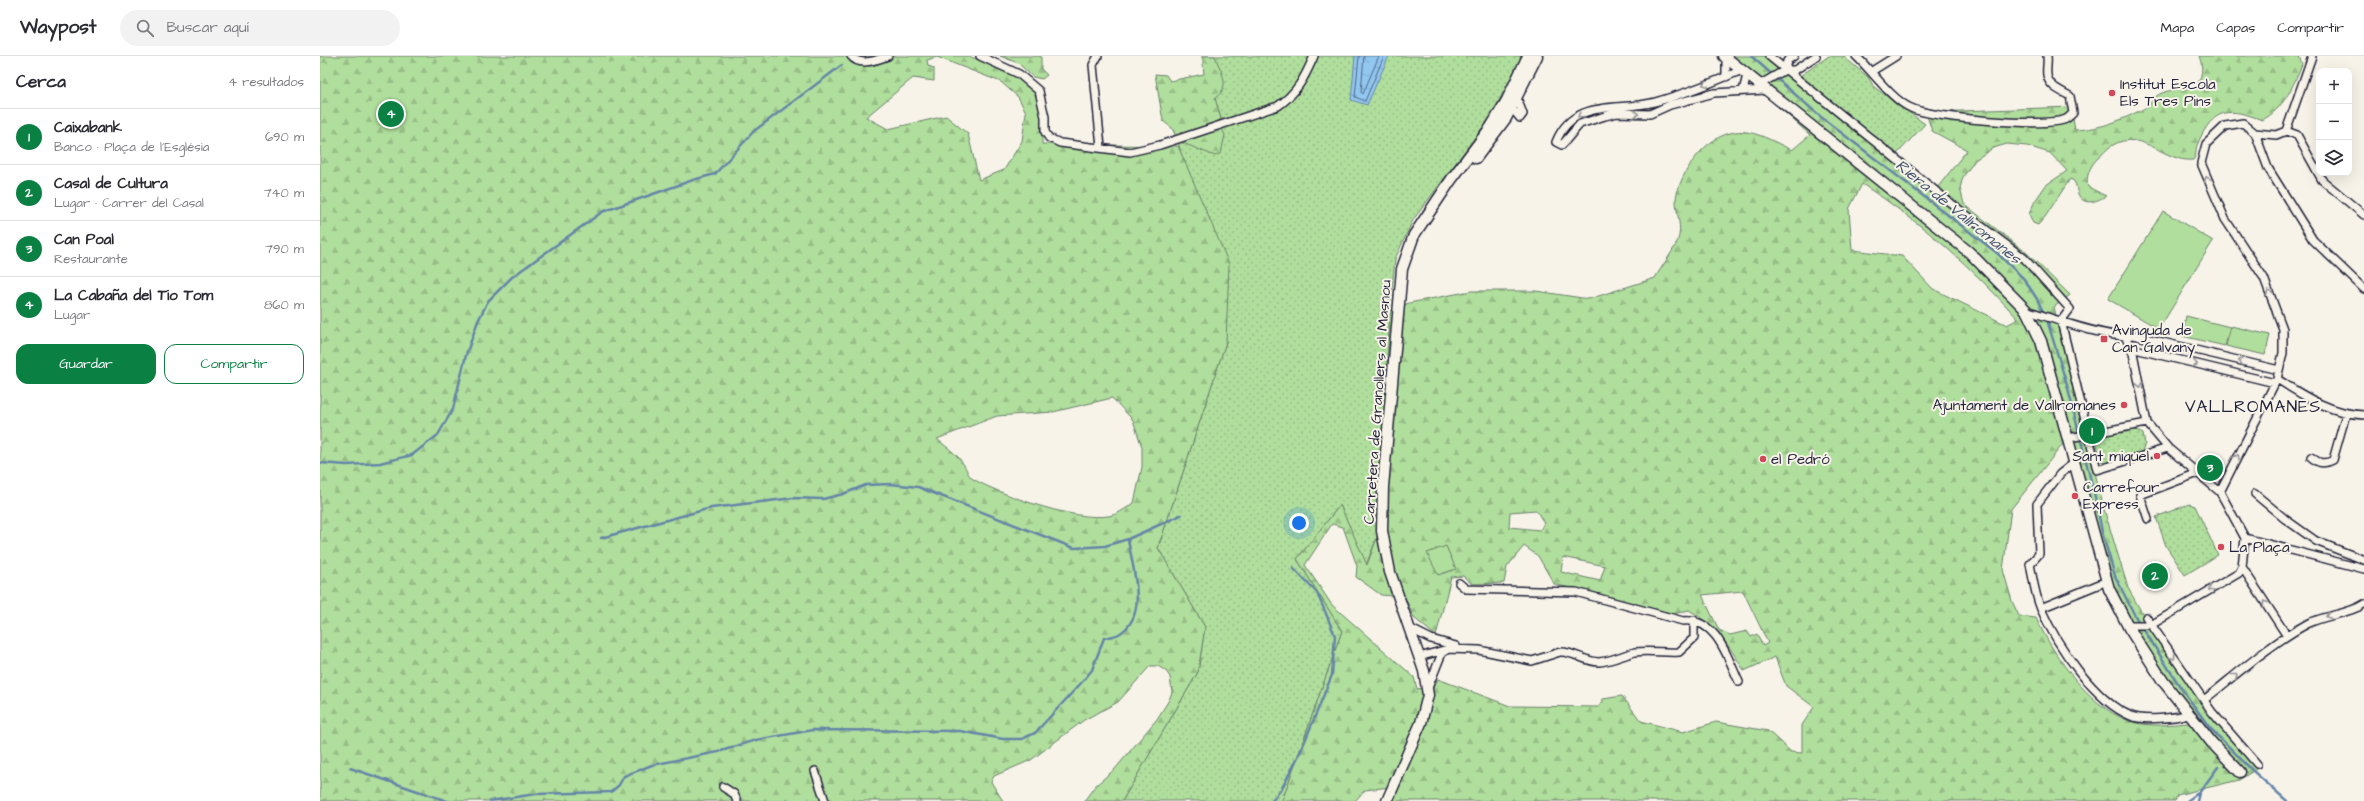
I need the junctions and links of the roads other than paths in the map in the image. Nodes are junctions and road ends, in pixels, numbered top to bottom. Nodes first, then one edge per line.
1 (851, 56) edge
2 (888, 56) edge
3 (980, 56) edge
4 (1098, 56) edge
5 (1314, 56) edge
6 (1528, 56) edge
7 (1537, 56) edge
8 (1769, 56) edge
9 (1794, 56) edge
10 (1816, 56) edge
11 (1856, 56) edge
12 (1896, 56) edge
13 (2047, 56) edge
14 (2312, 56) edge
15 (1725, 57) edge
16 (1785, 70) junction
17 (1872, 71) junction
18 (1744, 72) junction
19 (1726, 77) junction
20 (1762, 87) junction
21 (1743, 91) junction
22 (1512, 102) junction
23 (1520, 118) junction
24 (1503, 124) junction
25 (2286, 131) junction
26 (2255, 133) junction
27 (1101, 148) junction
28 (1428, 212) junction
29 (2364, 215) edge
30 (2364, 289) edge
31 (2026, 310) junction
32 (2061, 321) junction
33 (2126, 338) junction
34 (2131, 348) junction
35 (2279, 370) junction
36 (2276, 381) junction
37 (2346, 414) junction
38 (2364, 415) edge
39 (2147, 423) junction
40 (2089, 434) junction
41 (2069, 438) junction
42 (2168, 448) junction
43 (2311, 457) dead end
44 (2074, 462) junction
45 (2198, 473) junction
46 (2220, 492) junction
47 (2255, 494) dead end
48 (2148, 519) dead end
49 (2245, 538) junction
50 (2364, 560) edge
51 (2242, 568) junction
52 (2364, 569) edge
53 (2107, 580) junction
54 (1459, 583) dead end
55 (2364, 604) edge
56 (2041, 608) junction
57 (2146, 617) dead end
58 (1694, 620) junction
59 (2128, 625) junction
60 (2151, 625) junction
61 (1409, 628) junction
62 (1427, 636) junction
63 (2287, 636) junction
64 (1462, 648) junction
65 (1448, 649) junction
66 (1431, 654) junction
67 (1419, 657) junction
68 (1739, 682) dead end
69 (1428, 688) junction
70 (2204, 700) junction
71 (2188, 714) junction
72 (2257, 764) dead end
73 (815, 770) dead end
74 (2240, 772) dead end
75 (723, 787) dead end
76 (736, 801) edge
77 (825, 801) edge
78 (1387, 801) edge

1 - 2 street
3 - 27 street
4 - 27 street
5 - 27 street
6 - 22 main road, Carretera de Granollers al Masnou
7 - 22 main road, Carretera de Granollers al Masnou
8 - 16 street
9 - 16 street
10 - 16 street
11 - 17 street
12 - 17 street
13 - 17 street
14 - 25 street
15 - 18 main road
15 - 19 street
16 - 20 street
16 - 32 street
18 - 19 street
18 - 20 main road
18 - 21 street
19 -> 21 street
20 - 21 street
20 - 31 main road
22 - 23 street
22 - 23 street
22 - 24 main road, Carretera de Granollers al Masnou
22 - 28 main road, Carretera de Granollers al Masnou
23 - 24 street
24 - 28 main road, Carretera de Granollers al Masnou
25 - 26 street
25 - 29 street
26 - 30 street
35 -> 26 street
28 - 61 main road, Carretera de Granollers al Masnou
31 - 32 street
31 - 41 main road
32 - 33 street
32 - 40 street
33 - 34 street
35 -> 33 street
34 -> 36 street
34 -> 39 street
35 - 36 street
36 - 37 street
46 -> 36 street
37 - 38 street
37 - 43 street
39 - 40 street
39 - 42 street
40 - 41 street
40 - 42 street
41 - 44 main road
42 - 45 street
44 - 53 main road
44 - 56 street
45 - 46 street
45 - 48 street
46 - 49 street
47 - 50 street
49 - 51 street
49 - 52 street
51 -> 60 street
63 -> 51 street
53 - 56 street
53 - 59 main road
54 - 58 street
55 -> 63 street
56 - 71 street
57 - 60 street
58 - 64 street
58 - 68 street
59 - 60 street
59 - 71 main road
60 -> 70 street
61 - 62 street
61 - 67 main road, Carretera de Granollers al Masnou
62 - 64 street
62 - 66 street
70 -> 63 street
64 - 65 street
65 - 66 street
65 - 69 street
66 - 67 street
67 - 69 main road, Carretera de Granollers al Masnou
69 - 78 main road, Carretera de Granollers al Masnou
70 - 72 street
71 - 74 main road
73 - 77 street
75 - 76 street

